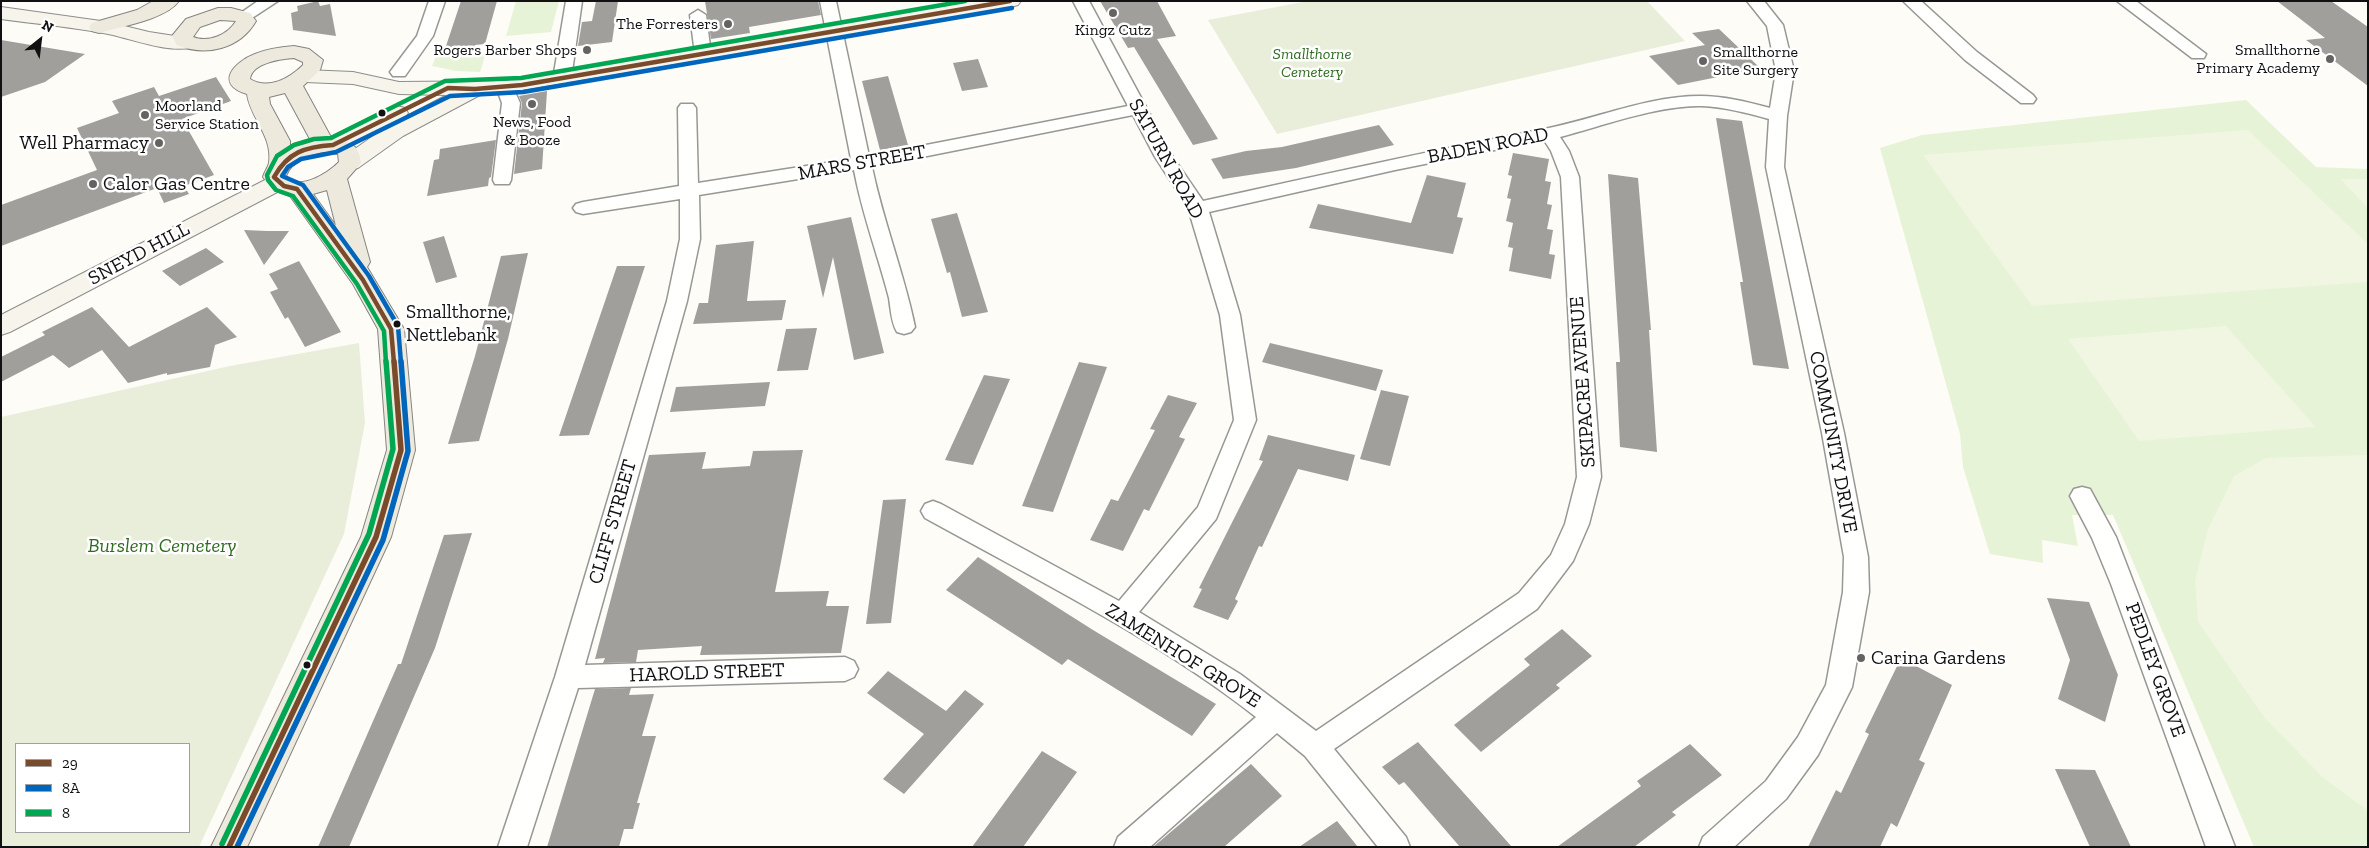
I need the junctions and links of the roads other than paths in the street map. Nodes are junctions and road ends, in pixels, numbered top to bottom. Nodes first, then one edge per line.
1 (169, 1) edge
2 (193, 1) edge
3 (270, 1) edge
4 (437, 1) edge
5 (574, 1) edge
6 (828, 1) edge
7 (1011, 1) edge
8 (1081, 1) edge
9 (1755, 1) edge
10 (1910, 1) edge
11 (2125, 1) edge
12 (956, 6) edge
13 (1, 13) edge
14 (200, 20) junction
15 (693, 21) dead end
16 (243, 23) junction
17 (103, 27) junction
18 (835, 32) junction
19 (187, 42) junction
20 (208, 44) junction
21 (281, 53) junction
22 (703, 54) junction
23 (2198, 54) dead end
24 (242, 71) junction
25 (399, 72) junction
26 (303, 74) junction
27 (562, 79) junction
28 (505, 87) junction
29 (448, 88) junction
30 (474, 89) junction
31 (257, 91) junction
32 (2027, 99) dead end
33 (687, 108) dead end
34 (1138, 109) junction
35 (1778, 116) junction
36 (1549, 134) junction
37 (328, 145) junction
38 (863, 163) junction
39 (343, 170) junction
40 (285, 178) junction
41 (502, 180) dead end
42 (689, 192) junction
43 (584, 208) dead end
44 (1198, 208) junction
45 (363, 280) junction
46 (1, 326) edge
47 (904, 327) dead end
48 (2082, 496) dead end
49 (933, 511) dead end
50 (1122, 615) junction
51 (845, 669) dead end
52 (568, 677) junction
53 (1277, 716) junction
54 (1316, 747) junction
55 (1716, 846) edge
56 (229, 847) edge
57 (512, 847) edge
58 (1128, 847) edge
59 (1396, 847) edge
60 (2221, 847) edge

1 - 17 main road
2 - 14 main road
3 - 16 street
4 - 25 street
5 - 27 street
6 - 18 street
7 - 12 main road
8 - 34 street, SATURN ROAD
9 - 35 street, COMMUNITY DRIVE
10 - 32 street
11 - 23 street
12 - 18 main road
13 - 17 main road
14 - 16 main road
14 - 17 main road
14 - 19 main road
15 - 22 street
16 - 20 main road
16 - 21 main road
17 - 19 main road
18 - 22 main road
18 - 38 street
19 - 20 main road
20 - 24 main road
21 - 24 main road
21 - 26 main road
22 - 27 main road
24 - 31 main road
25 - 26 main road
25 - 29 main road
26 - 29 main road
26 - 31 main road
26 - 37 main road
27 - 28 main road
28 - 30 main road
28 - 41 street
29 - 30 main road
29 - 37 main road
30 - 39 main road
31 - 40 main road
33 - 42 street, CLIFF STREET
34 - 38 street, MARS STREET
34 - 44 street, SATURN ROAD
35 - 36 street, BADEN ROAD
35 - 55 street, COMMUNITY DRIVE
36 - 44 street, BADEN ROAD
36 - 54 street, SKIPACRE AVENUE
37 - 39 main road
37 - 40 main road
38 - 42 street, MARS STREET
38 - 47 street
39 - 40 main road
39 - 45 main road
40 - 45 main road
40 - 46 main road, SNEYD HILL
42 - 43 street, MARS STREET
42 - 52 street, CLIFF STREET
44 - 50 street, SATURN ROAD
45 - 56 main road
48 - 60 street, PEDLEY GROVE
49 - 50 street, ZAMENHOF GROVE
50 - 53 street, ZAMENHOF GROVE
51 - 52 street, HAROLD STREET
52 - 57 street, CLIFF STREET
53 - 54 street, ZAMENHOF GROVE
53 - 58 street
54 - 59 street, ZAMENHOF GROVE

